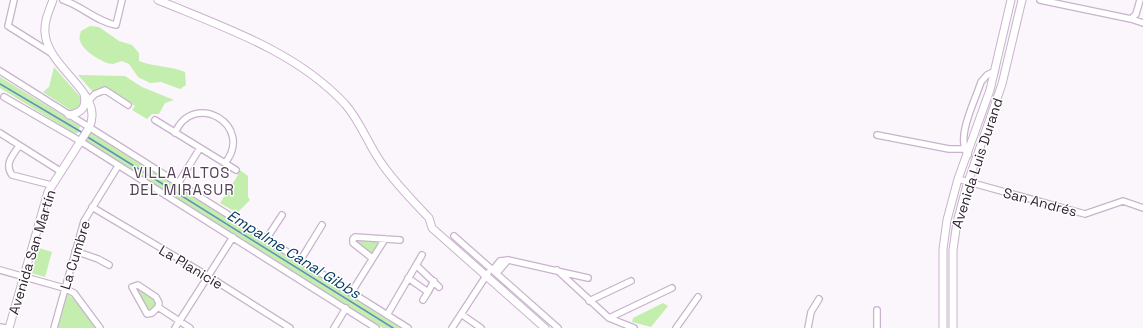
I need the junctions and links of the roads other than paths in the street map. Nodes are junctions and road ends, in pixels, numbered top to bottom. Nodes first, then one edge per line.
1 (14, 0) edge
2 (53, 0) edge
3 (63, 0) edge
4 (122, 0) edge
5 (158, 0) edge
6 (1011, 0) edge
7 (1022, 0) edge
8 (1040, 0) edge
9 (1140, 0) edge
10 (1131, 19) junction
11 (1143, 23) edge
12 (51, 53) junction
13 (0, 71) edge
14 (995, 71) junction
15 (1002, 84) junction
16 (84, 93) junction
17 (4, 97) dead end
18 (89, 100) junction
19 (128, 105) dead end
20 (69, 115) junction
21 (155, 120) dead end
22 (88, 130) junction
23 (175, 132) junction
24 (0, 133) edge
25 (877, 135) dead end
26 (81, 140) junction
27 (19, 146) junction
28 (200, 148) junction
29 (980, 150) junction
30 (966, 152) junction
31 (225, 163) junction
32 (118, 166) junction
33 (236, 170) dead end
34 (60, 171) junction
35 (958, 179) junction
36 (179, 182) junction
37 (968, 183) junction
38 (51, 186) junction
39 (92, 207) junction
40 (1143, 208) edge
41 (282, 215) dead end
42 (322, 225) dead end
43 (454, 236) dead end
44 (233, 237) junction
45 (267, 238) junction
46 (385, 240) junction
47 (400, 240) dead end
48 (75, 251) junction
49 (422, 255) dead end
50 (372, 258) junction
51 (508, 260) junction
52 (300, 261) junction
53 (109, 265) dead end
54 (416, 265) junction
55 (0, 270) edge
56 (557, 270) junction
57 (494, 271) junction
58 (24, 276) junction
59 (208, 276) junction
60 (486, 276) junction
61 (408, 278) junction
62 (588, 278) dead end
63 (434, 281) junction
64 (631, 281) dead end
65 (439, 286) dead end
66 (64, 288) junction
67 (672, 288) dead end
68 (428, 292) junction
69 (351, 293) junction
70 (698, 297) dead end
71 (819, 299) dead end
72 (424, 300) dead end
73 (589, 301) junction
74 (158, 307) junction
75 (346, 308) junction
76 (877, 310) dead end
77 (461, 314) junction
78 (387, 315) junction
79 (609, 318) junction
80 (179, 321) junction
81 (0, 326) edge
82 (6, 328) edge
83 (9, 328) edge
84 (54, 328) edge
85 (100, 328) edge
86 (175, 328) edge
87 (190, 328) edge
88 (290, 328) edge
89 (334, 328) edge
90 (376, 328) edge
91 (408, 328) edge
92 (452, 328) edge
93 (481, 328) edge
94 (545, 328) edge
95 (558, 328) edge
96 (634, 328) edge
97 (676, 328) edge
98 (808, 328) edge
99 (877, 328) edge
100 (943, 328) edge
101 (953, 328) edge

1 - 12 street
2 - 12 street, Avenida San Martín
3 - 4 street
5 - 60 street
6 - 14 street, Avenida Luis Durand
7 - 15 street, Avenida Luis Durand
8 - 10 street
9 - 10 street
10 - 11 street
12 - 16 street, Avenida San Martín
13 - 20 street
14 - 15 street
14 - 30 street, Avenida Luis Durand
14 - 30 street
15 - 29 street, Avenida Luis Durand
16 - 18 street, Avenida San Martín
16 - 20 street
17 - 26 street
18 - 19 street
18 - 22 street, Avenida San Martín
20 - 22 street
21 - 23 street
22 - 26 street, Avenida San Martín
22 - 36 street
23 - 28 street
23 - 31 street
24 - 27 street
25 - 30 street
26 - 32 street
26 - 34 street, Avenida San Martín
27 - 34 street
27 - 38 street
28 - 31 street
28 - 36 street
29 - 30 street
29 - 37 street, Avenida Luis Durand
30 - 35 street, Avenida Luis Durand
31 - 33 street
32 - 39 street, La Cumbre
32 - 44 street
34 - 38 street, Avenida San Martín
35 - 37 street, San Andrés
35 - 100 street, Avenida Luis Durand
36 - 45 street
37 - 40 street, San Andrés
37 - 101 street, Avenida Luis Durand
38 - 58 street, Avenida San Martín
39 - 48 street, La Cumbre
39 - 59 street, La Planicie
41 - 45 street
42 - 52 street
43 - 57 street
44 - 59 street
44 - 75 street
45 - 52 street
46 - 47 street
46 - 50 street
46 - 50 street
48 - 53 street
48 - 66 street, La Cumbre
49 - 54 street
50 - 69 street
51 - 56 street
51 - 57 street
51 - 57 street
52 - 69 street
54 - 61 street
54 - 63 street
55 - 58 street
56 - 62 street
56 - 73 street
57 - 60 street
57 - 95 street
58 - 66 street
58 - 83 street, Avenida San Martín
59 - 80 street
59 - 88 street, La Planicie
60 - 77 street
60 - 94 street
61 - 68 street
61 - 78 street
63 - 65 street
63 - 68 street
64 - 73 street
66 - 84 street, La Cumbre
66 - 85 street
67 - 79 street
68 - 72 street
69 - 78 street
70 - 97 street
71 - 98 street
73 - 79 street
74 - 74 street
74 - 80 street
75 - 89 street
75 - 90 street
76 - 99 street
77 - 92 street
77 - 93 street
78 - 91 street
79 - 96 street
80 - 86 street
80 - 87 street
81 - 82 street

